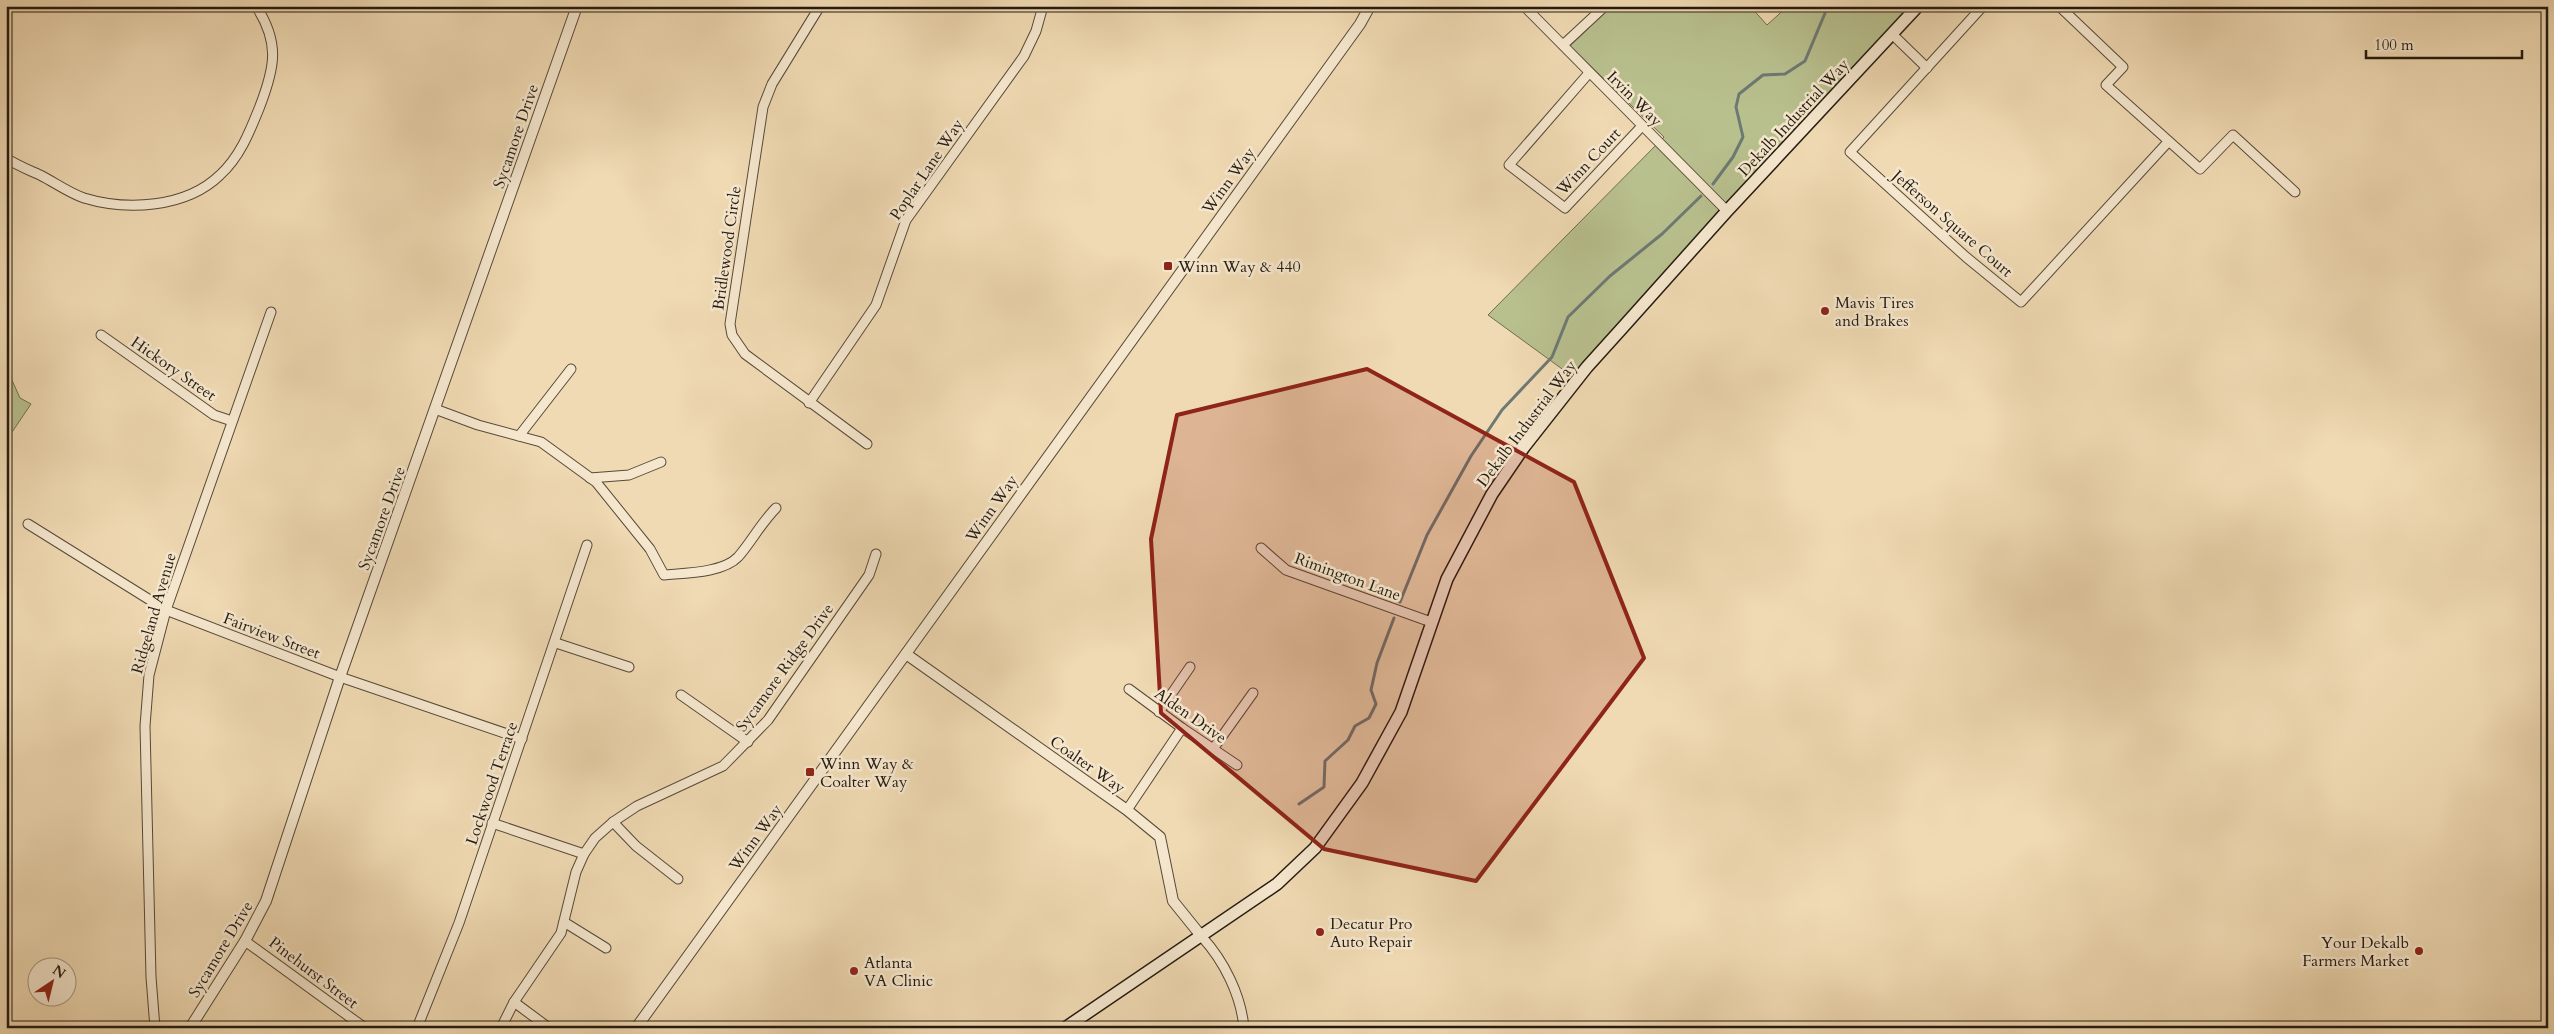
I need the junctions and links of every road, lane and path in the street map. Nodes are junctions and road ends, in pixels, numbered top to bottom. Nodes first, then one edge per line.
1 (256, 6) edge
2 (577, 6) edge
3 (820, 6) edge
4 (1043, 6) edge
5 (1370, 6) edge
6 (1524, 6) edge
7 (1605, 6) edge
8 (1918, 6) edge
9 (1983, 6) edge
10 (2059, 6) edge
11 (1892, 34) junction
12 (1564, 46) junction
13 (1927, 68) junction
14 (1589, 73) junction
15 (1642, 126) junction
16 (2168, 142) junction
17 (6, 158) edge
18 (2295, 192) dead end
19 (1727, 211) junction
20 (271, 312) dead end
21 (101, 335) dead end
22 (570, 369) dead end
23 (810, 403) junction
24 (435, 409) junction
25 (232, 421) junction
26 (519, 436) junction
27 (867, 444) dead end
28 (661, 462) dead end
29 (590, 478) junction
30 (776, 508) dead end
31 (28, 524) dead end
32 (587, 545) dead end
33 (1261, 548) dead end
34 (876, 554) dead end
35 (166, 610) junction
36 (1431, 622) junction
37 (556, 643) junction
38 (906, 654) junction
39 (629, 667) dead end
40 (1190, 667) dead end
41 (340, 677) junction
42 (1129, 689) dead end
43 (1253, 693) dead end
44 (681, 695) dead end
45 (1159, 712) junction
46 (1182, 728) junction
47 (522, 739) junction
48 (748, 742) junction
49 (1213, 750) junction
50 (1237, 765) dead end
51 (1127, 810) junction
52 (614, 822) junction
53 (492, 823) junction
54 (584, 854) junction
55 (678, 879) dead end
56 (564, 922) junction
57 (1202, 937) junction
58 (245, 941) junction
59 (606, 948) dead end
60 (514, 1002) junction
61 (155, 1028) edge
62 (190, 1028) edge
63 (365, 1028) edge
64 (417, 1028) edge
65 (501, 1028) edge
66 (549, 1028) edge
67 (636, 1028) edge
68 (1065, 1028) edge
69 (1244, 1028) edge

1 - 17 street
2 - 24 street, Sycamore Drive
3 - 23 street, Bridlewood Circle
4 - 23 street, Poplar Lane Way
5 - 38 street, Winn Way
6 - 12 street, Irvin Way
7 - 12 street
8 - 11 main road, Dekalb Industrial Way
9 - 13 street, Jefferson Square Court
10 - 16 street
11 - 13 street
11 - 19 main road, Dekalb Industrial Way
12 - 14 street, Irvin Way
13 - 16 street, Jefferson Square Court
14 - 15 street, Irvin Way
14 - 15 street, Winn Court
15 - 19 street, Irvin Way
16 - 18 street
19 - 36 main road, Dekalb Industrial Way
20 - 25 street, Ridgeland Avenue
21 - 25 street, Hickory Street
22 - 26 street
23 - 27 street, Bridlewood Circle
24 - 26 street
24 - 41 street, Sycamore Drive
25 - 35 street, Ridgeland Avenue
26 - 29 street
28 - 29 street
29 - 30 street
31 - 35 street, Fairview Street
32 - 37 street, Lockwood Terrace
33 - 36 street, Rimington Lane
34 - 48 street, Sycamore Ridge Drive
35 - 41 street, Fairview Street
35 - 61 street, Ridgeland Avenue
36 - 57 main road, Dekalb Industrial Way
37 - 39 street
37 - 47 street, Lockwood Terrace
38 - 51 street, Coalter Way
38 - 67 street, Winn Way
40 - 45 street
41 - 47 street, Fairview Street
41 - 58 street, Sycamore Drive
42 - 45 street, Alden Drive
43 - 49 street
44 - 48 street
45 - 46 street, Alden Drive
46 - 49 street, Alden Drive
46 - 51 street
47 - 53 street, Lockwood Terrace
48 - 52 street, Sycamore Ridge Drive
49 - 50 street, Alden Drive
51 - 57 street, Coalter Way
52 - 54 street, Sycamore Ridge Drive
52 - 55 street
53 - 54 street
53 - 64 street, Lockwood Terrace
54 - 56 street, Sycamore Ridge Drive
56 - 59 street
56 - 60 street, Sycamore Ridge Drive
57 - 68 main road, Dekalb Industrial Way
57 - 69 street
58 - 62 street, Sycamore Drive
58 - 63 street, Pinehurst Street
60 - 65 street, Sycamore Ridge Drive
60 - 66 street

